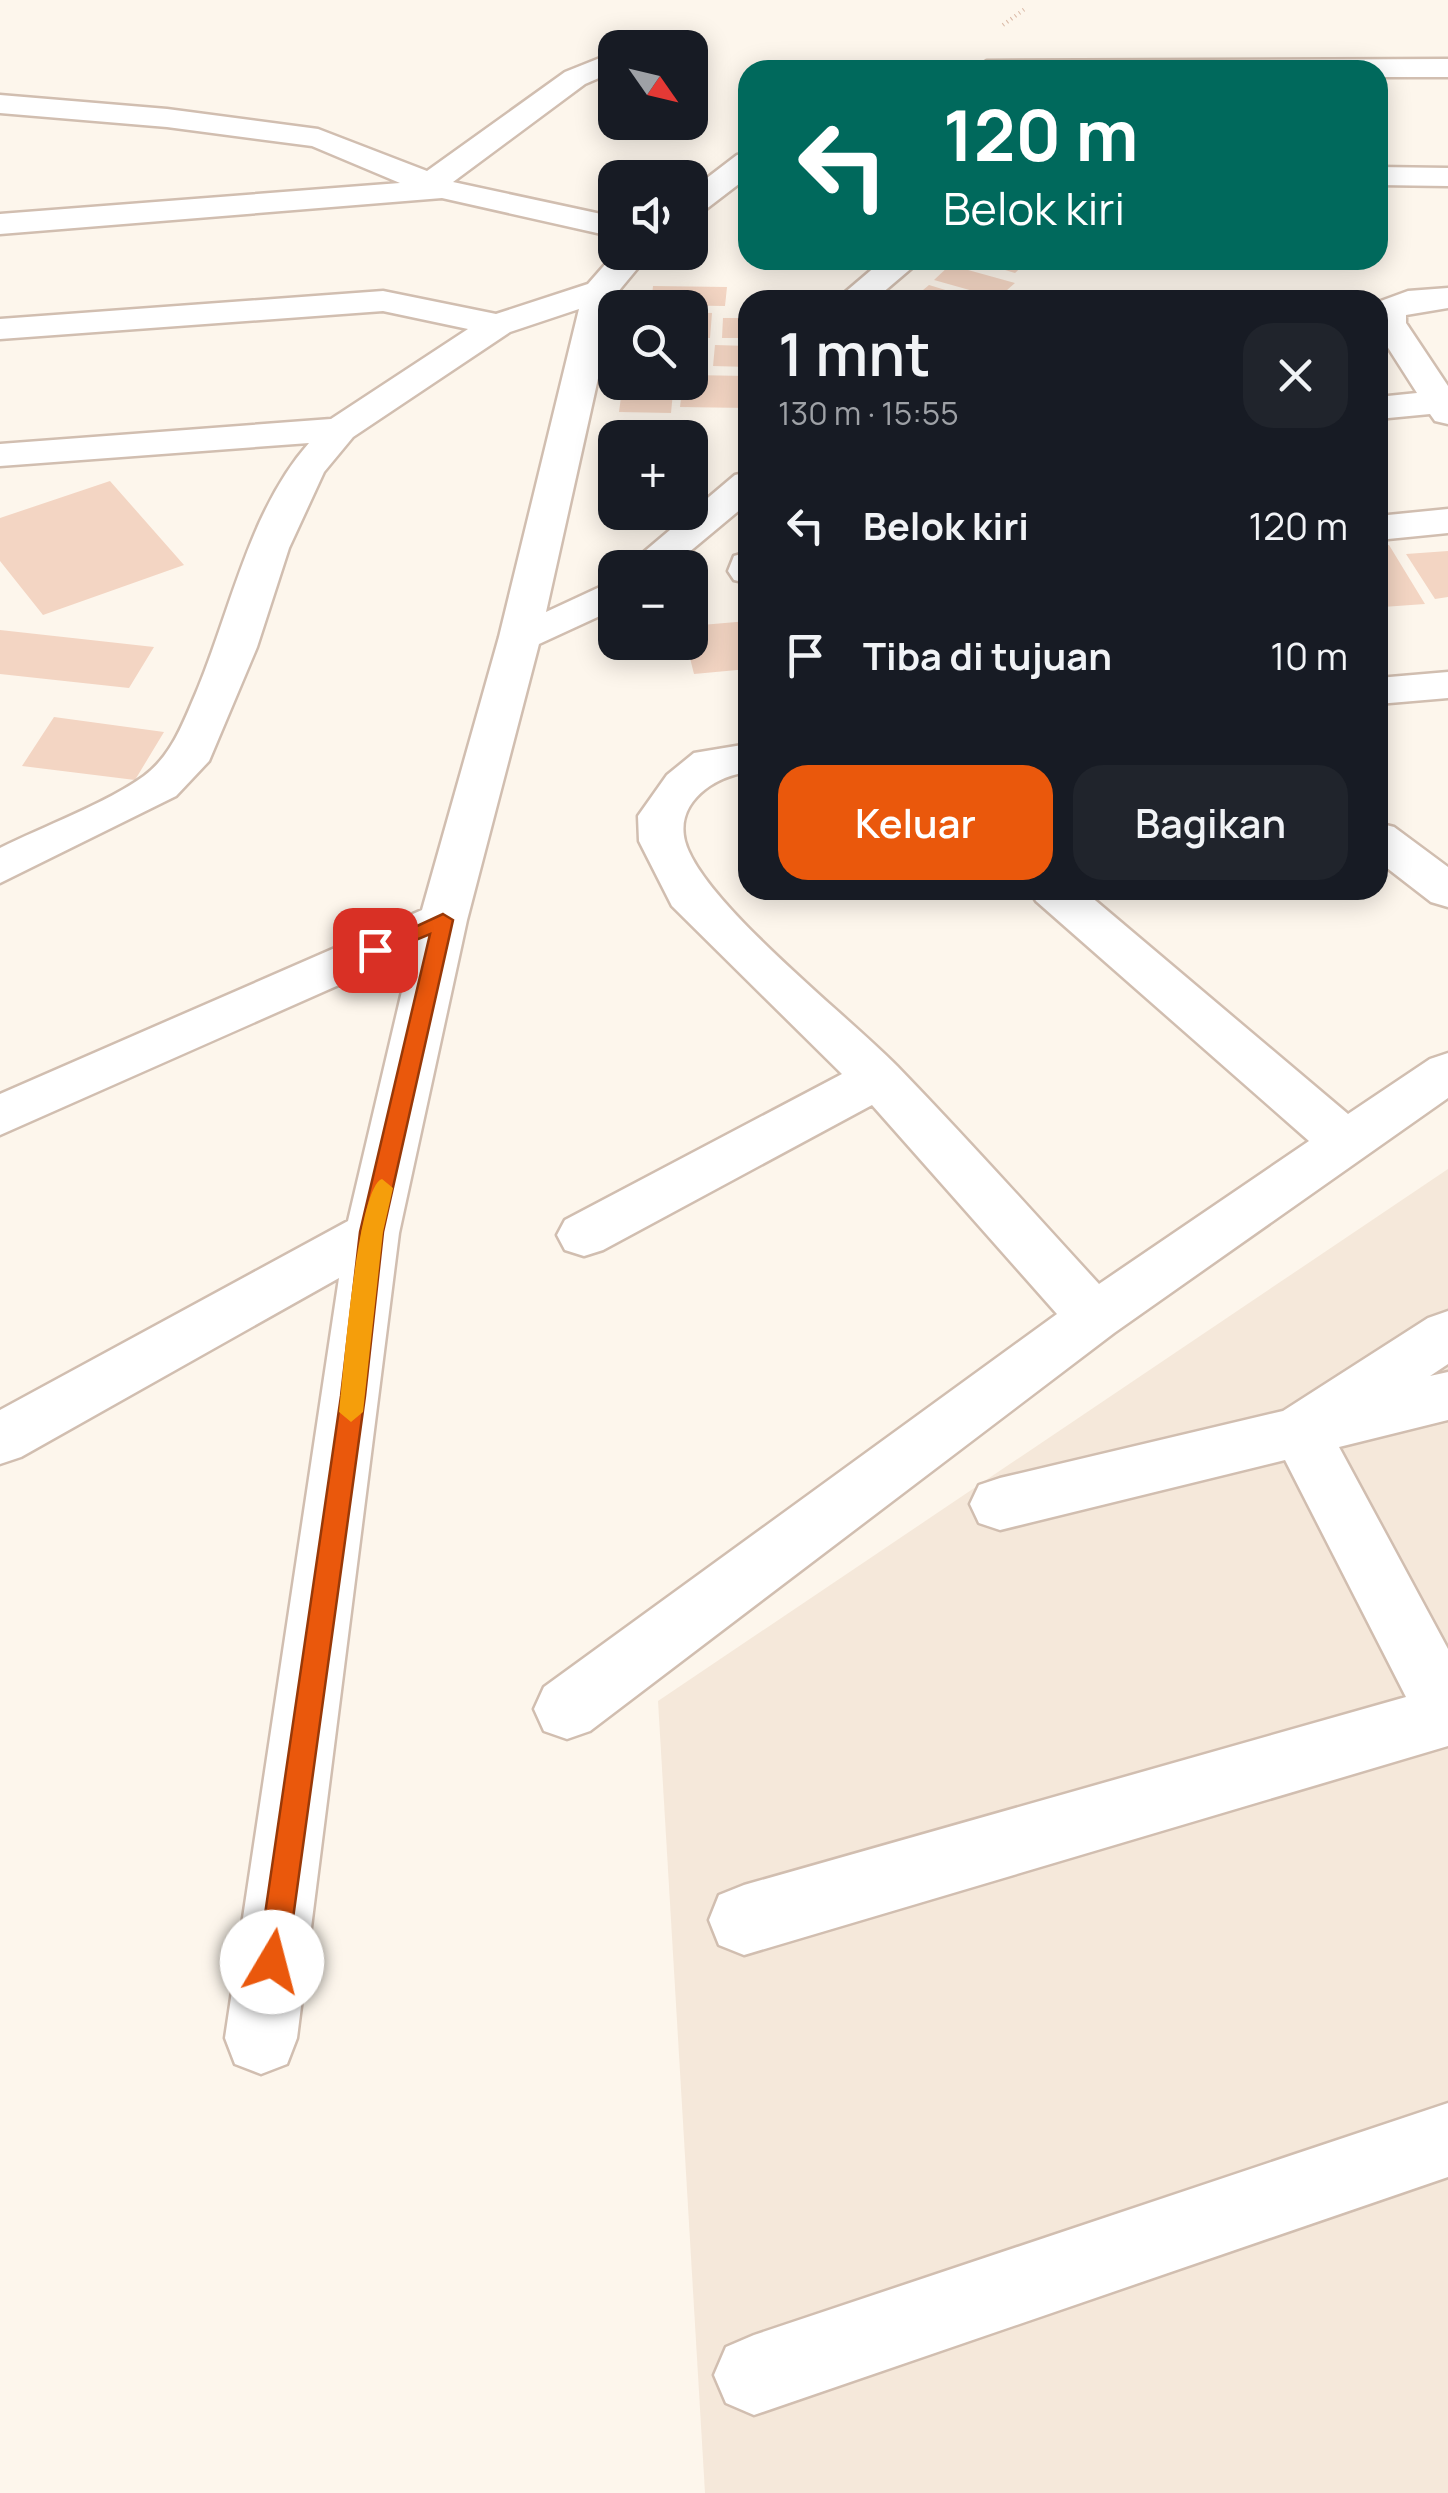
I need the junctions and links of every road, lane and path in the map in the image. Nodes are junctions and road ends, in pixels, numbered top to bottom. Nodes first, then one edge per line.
1 (1388, 68) edge
2 (1448, 68) edge
3 (598, 69) edge
4 (0, 104) edge
5 (738, 170) edge
6 (1388, 176) edge
7 (1448, 176) edge
8 (439, 185) junction
9 (708, 192) edge
10 (598, 223) edge
11 (0, 224) edge
12 (619, 270) edge
13 (891, 270) edge
14 (601, 290) edge
15 (866, 290) edge
16 (598, 292) edge
17 (1448, 298) edge
18 (598, 300) edge
19 (498, 325) junction
20 (0, 329) edge
21 (1445, 406) edge
22 (1388, 408) edge
23 (340, 429) junction
24 (0, 456) edge
25 (738, 491) edge
26 (1448, 521) edge
27 (1388, 527) edge
28 (667, 550) edge
29 (598, 602) edge
30 (520, 637) junction
31 (1448, 685) edge
32 (1388, 691) edge
33 (738, 759) edge
34 (1388, 846) edge
35 (0, 868) edge
36 (1448, 891) edge
37 (1065, 900) edge
38 (443, 920) junction
39 (1448, 1072) edge
40 (878, 1078) junction
41 (0, 1116) edge
42 (1348, 1144) junction
43 (372, 1232) junction
44 (584, 1236) dead end
45 (1094, 1316) junction
46 (1448, 1334) edge
47 (1448, 1396) edge
48 (1300, 1432) junction
49 (0, 1439) edge
50 (1000, 1504) dead end
51 (568, 1709) dead end
52 (1448, 1714) edge
53 (744, 1920) dead end
54 (262, 2038) dead end
55 (1448, 2140) edge
56 (754, 2375) dead end

1 - 2 street
3 - 8 street
4 - 8 street
5 - 9 street
6 - 7 street
8 - 10 street
8 - 11 street
12 - 14 street
13 - 15 street
16 - 19 street
17 - 21 street
18 - 30 street
19 - 20 street
19 - 23 street
21 - 22 street
23 - 24 street
23 - 35 street
25 - 28 street
26 - 27 street
29 - 30 street
30 - 38 street
31 - 32 street
33 - 40 street
34 - 36 street
37 - 42 street
38 - 41 street
38 - 43 street
39 - 42 street
40 - 44 street
40 - 45 street
42 - 45 street
43 - 49 street
43 - 54 street
45 - 51 street
46 - 48 street
47 - 48 street
48 - 50 street
48 - 52 street
52 - 53 street
55 - 56 street

